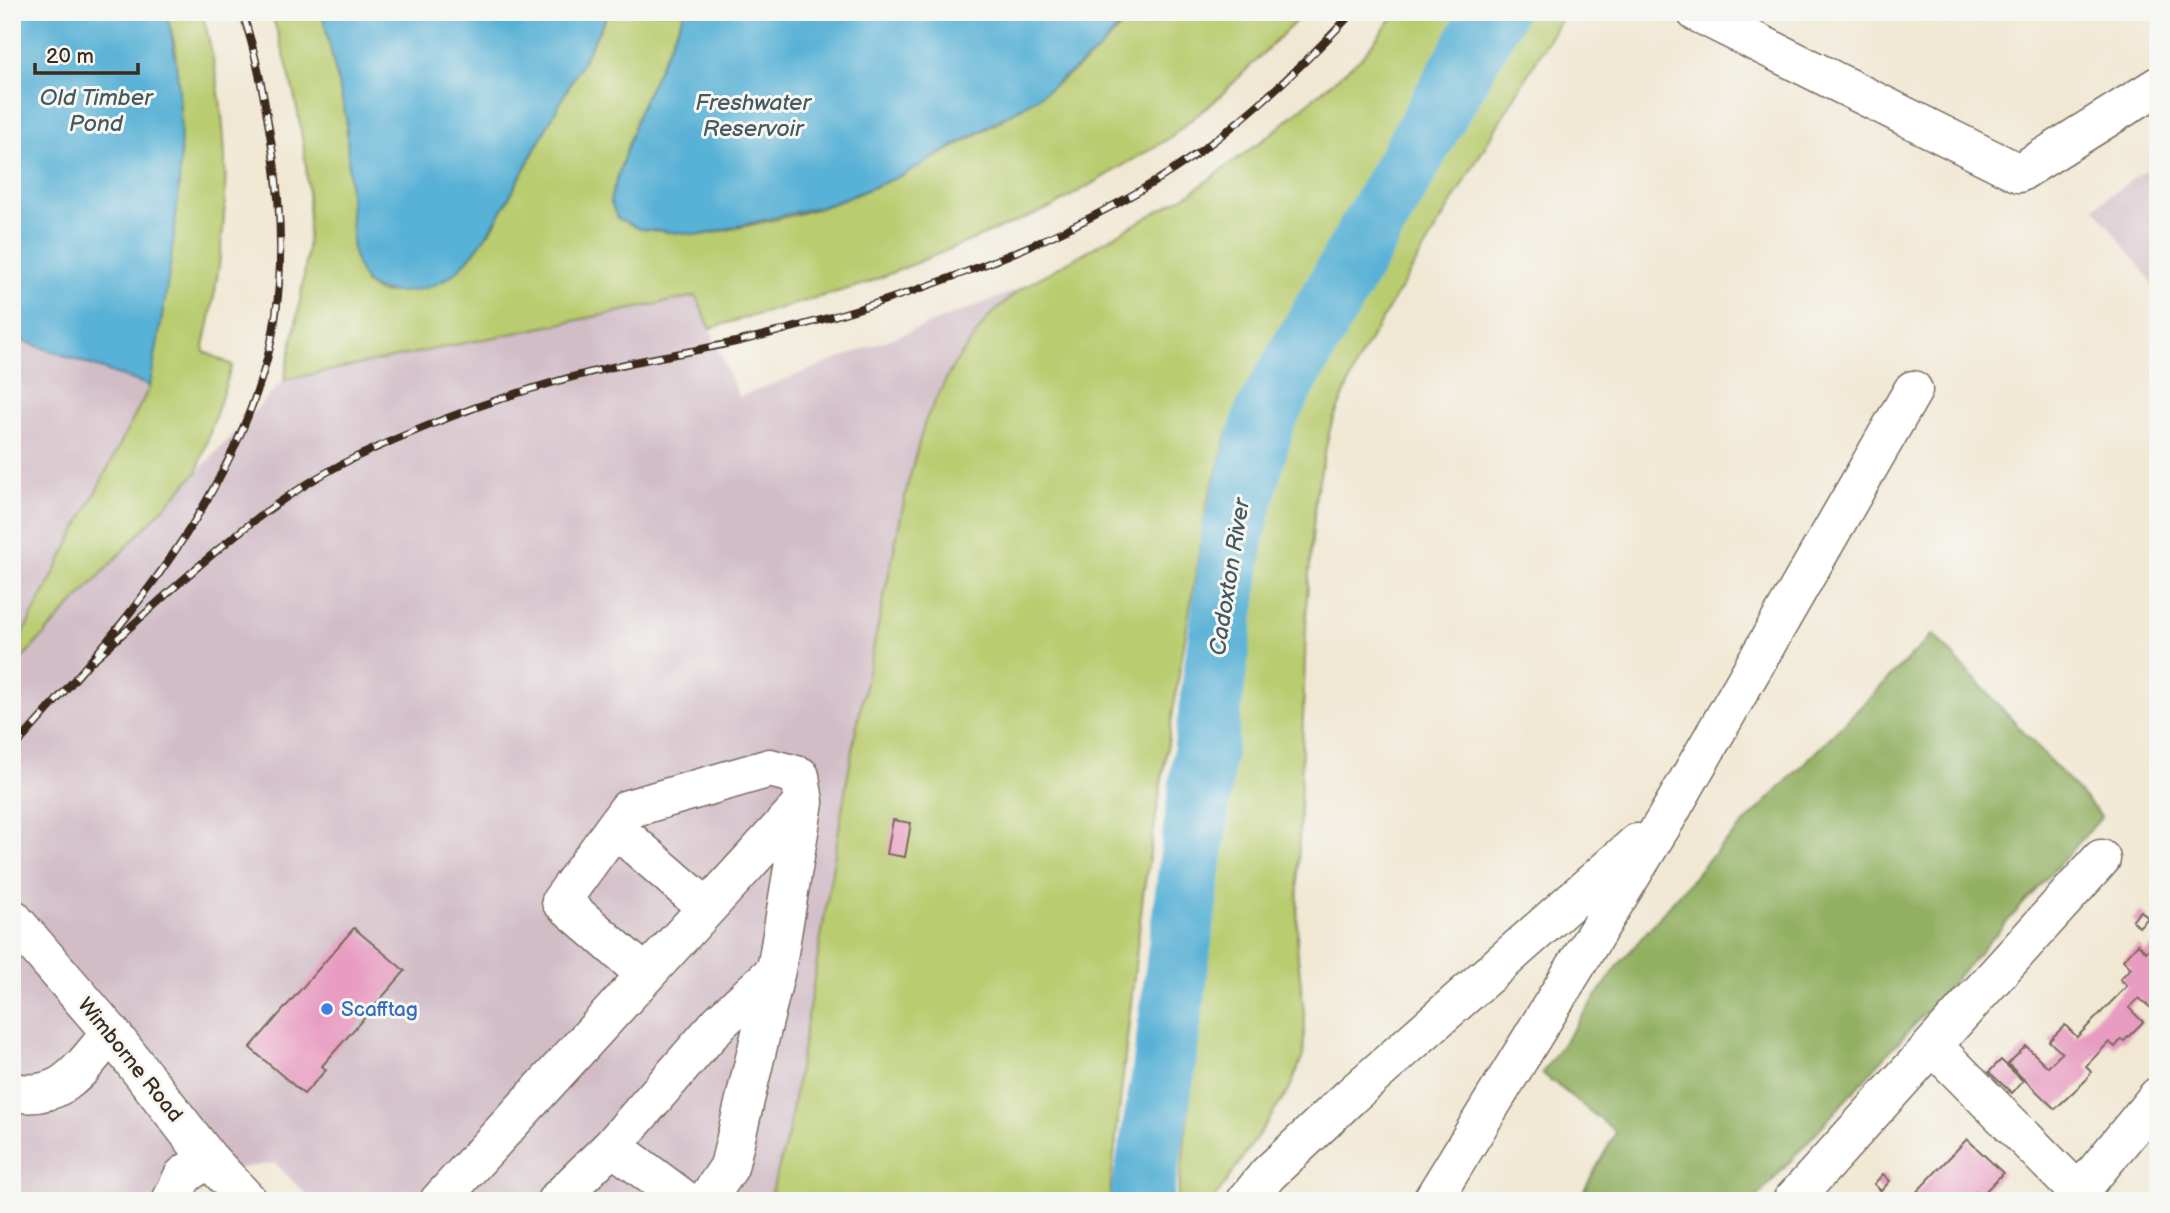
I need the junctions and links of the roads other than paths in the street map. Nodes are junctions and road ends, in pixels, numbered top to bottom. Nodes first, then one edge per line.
1 (1696, 12) edge
2 (2158, 86) edge
3 (1913, 390) dead end
4 (804, 802) junction
5 (1667, 817) junction
6 (615, 828) junction
7 (2101, 859) dead end
8 (707, 908) junction
9 (12, 918) edge
10 (776, 970) junction
11 (646, 975) junction
12 (111, 1033) junction
13 (1933, 1046) junction
14 (12, 1092) edge
15 (2158, 1096) edge
16 (612, 1146) junction
17 (208, 1158) junction
18 (2076, 1197) edge
19 (171, 1201) edge
20 (248, 1201) edge
21 (439, 1201) edge
22 (556, 1201) edge
23 (686, 1201) edge
24 (706, 1201) edge
25 (1247, 1201) edge
26 (1432, 1201) edge
27 (1792, 1201) edge

1 - 2 street
3 - 5 street
4 - 6 street
4 - 8 street
4 - 10 street
5 - 25 street
5 - 26 street
6 - 8 street
6 - 11 street
7 - 13 street
8 - 11 street
9 - 12 street, Wimborne Road
10 - 16 street
10 - 24 street
11 - 21 street
12 - 14 street
12 - 17 street, Wimborne Road
13 - 18 street
13 - 27 street
15 - 18 street
16 - 22 street
16 - 23 street
17 - 19 street
17 - 20 street, Wimborne Road

